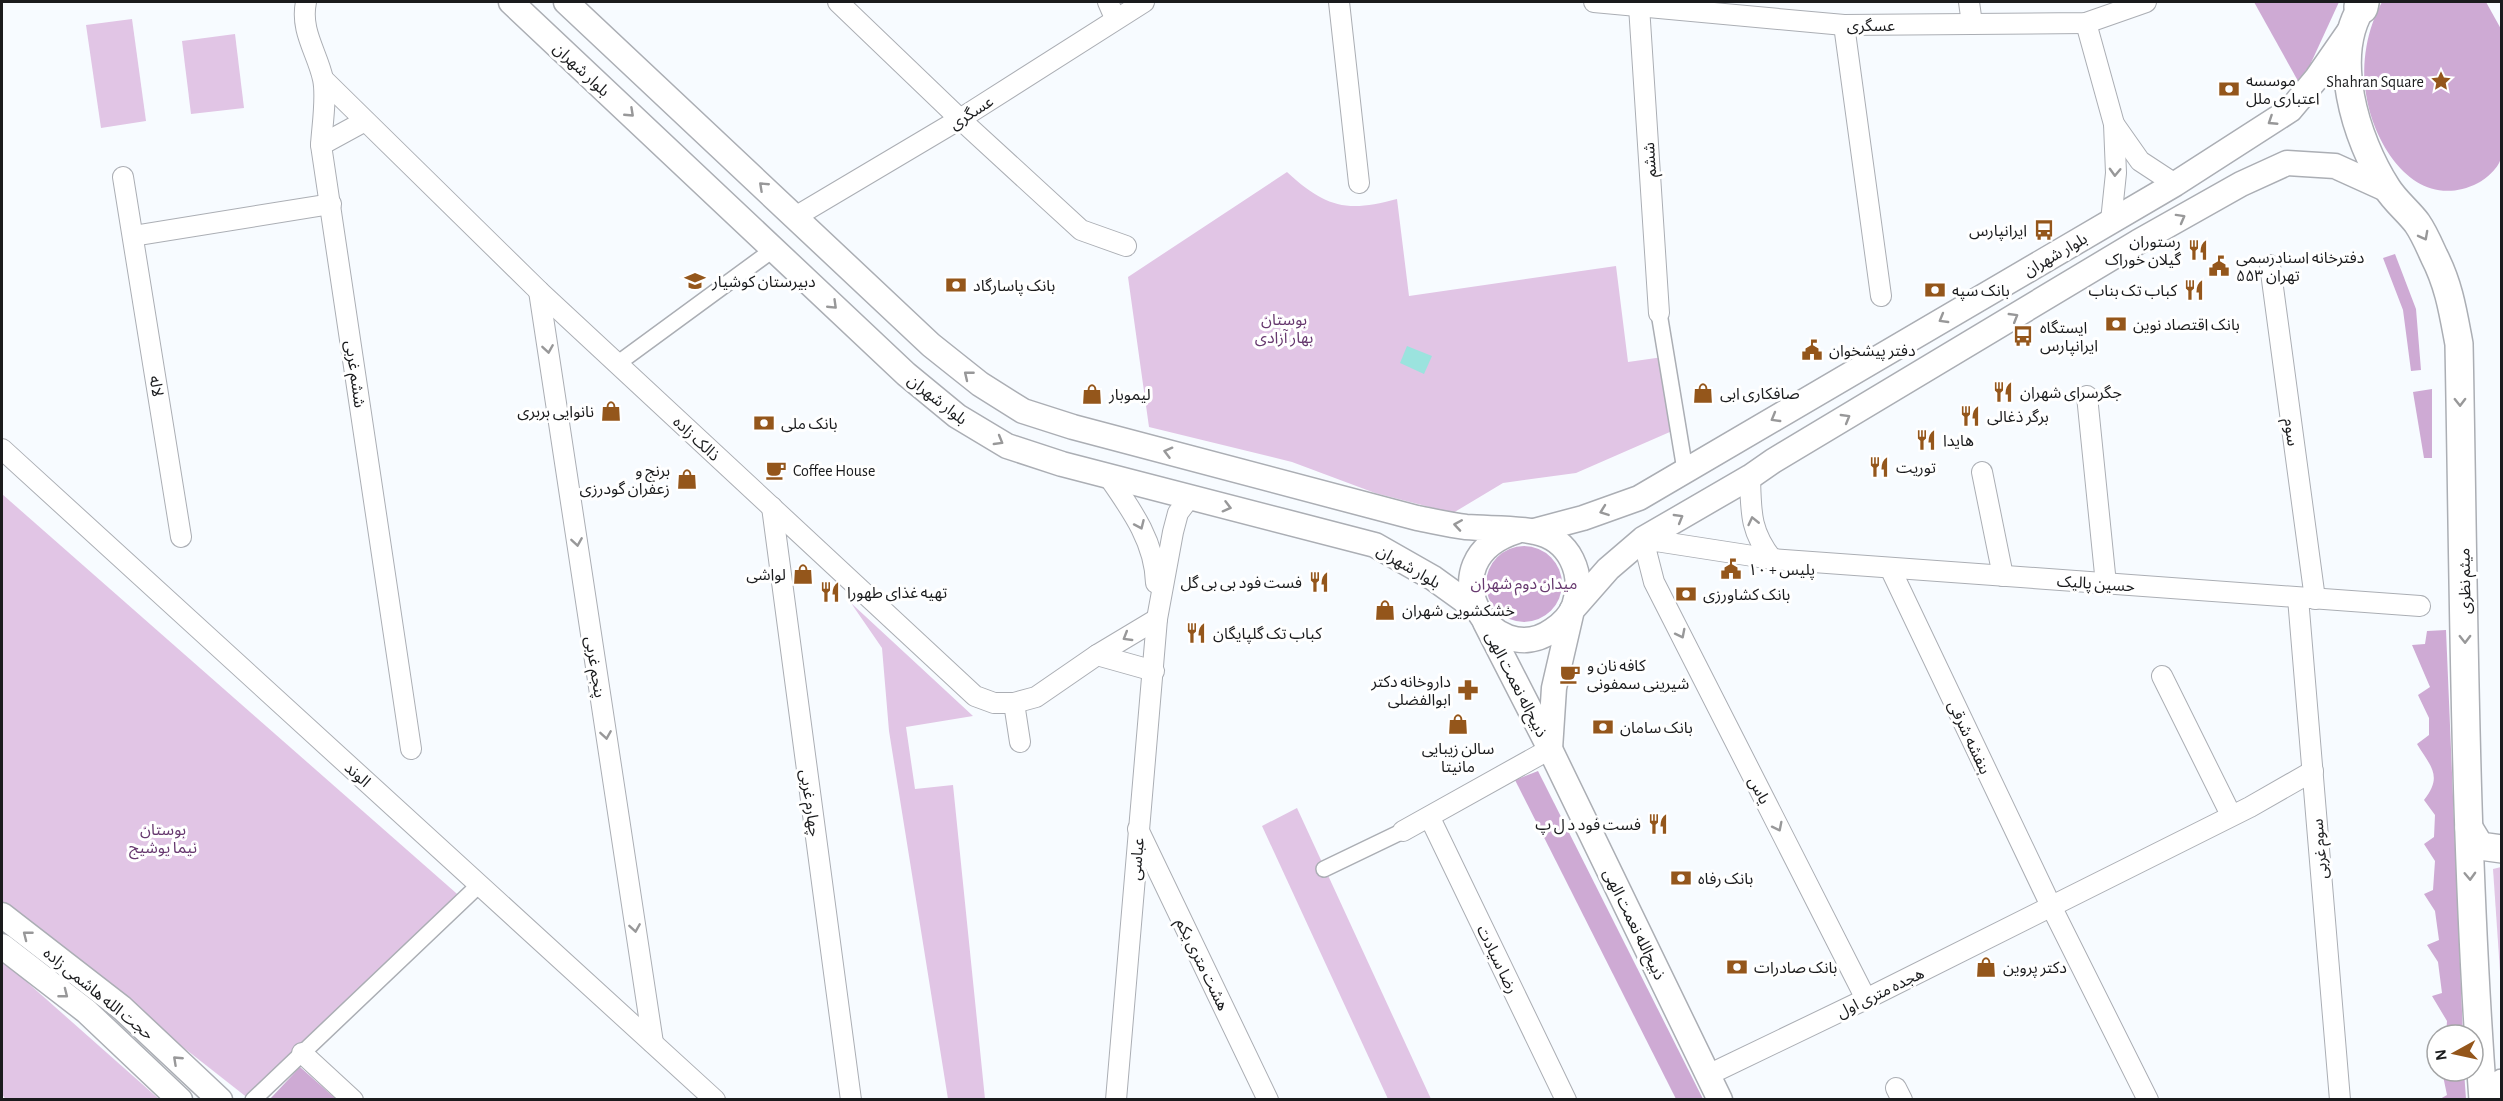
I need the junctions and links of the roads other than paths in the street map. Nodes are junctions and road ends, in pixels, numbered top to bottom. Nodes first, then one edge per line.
1 (306, 2) edge
2 (511, 2) edge
3 (566, 2) edge
4 (838, 2) edge
5 (1144, 2) edge
6 (1339, 2) edge
7 (1594, 2) edge
8 (1969, 2) edge
9 (2146, 2) edge
10 (1640, 6) junction
11 (1725, 8) edge
12 (1112, 10) edge
13 (2360, 10) edge
14 (2086, 23) junction
15 (1971, 24) junction
16 (1844, 25) junction
17 (324, 80) junction
18 (960, 119) junction
19 (365, 121) junction
20 (2114, 124) junction
21 (321, 145) junction
22 (123, 177) dead end
23 (1359, 183) dead end
24 (2175, 184) junction
25 (2388, 190) junction
26 (331, 204) junction
27 (795, 217) junction
28 (2111, 221) junction
29 (132, 236) junction
30 (1126, 246) dead end
31 (774, 249) junction
32 (2270, 265) dead end
33 (539, 291) junction
34 (1881, 296) dead end
35 (1659, 313) joint
36 (617, 364) junction
37 (2087, 396) dead end
38 (2, 449) edge
39 (1685, 470) junction
40 (1982, 472) dead end
41 (1108, 476) junction
42 (1750, 477) junction
43 (1190, 498) junction
44 (772, 507) junction
45 (1525, 531) junction
46 (181, 537) dead end
47 (1643, 539) junction
48 (1772, 559) junction
49 (1890, 568) junction
50 (2003, 576) junction
51 (2106, 584) junction
52 (2306, 598) junction
53 (2420, 606) dead end
54 (1572, 610) junction
55 (1481, 616) junction
56 (1157, 619) junction
57 (1097, 655) junction
58 (1154, 670) junction
59 (2162, 676) dead end
60 (1014, 703) junction
61 (1020, 742) dead end
62 (411, 749) dead end
63 (1550, 749) junction
64 (2313, 771) junction
65 (2231, 815) junction
66 (1430, 818) junction
67 (2469, 828) junction
68 (1138, 829) junction
69 (1403, 831) joint
70 (2502, 849) edge
71 (1324, 869) dead end
72 (479, 885) junction
73 (2051, 906) junction
74 (2, 915) edge
75 (2, 946) edge
76 (1866, 999) junction
77 (653, 1043) junction
78 (302, 1053) junction
79 (1708, 1075) junction
80 (2501, 1084) edge
81 (180, 1100) edge
82 (220, 1100) edge
83 (253, 1100) edge
84 (353, 1100) edge
85 (715, 1100) edge
86 (851, 1100) edge
87 (1116, 1100) edge
88 (1268, 1100) edge
89 (1566, 1100) edge
90 (1720, 1100) edge
91 (2148, 1100) edge
92 (2340, 1100) edge
93 (2482, 1100) edge
94 (2500, 1100) edge

1 - 17 street, ششم غربی
2 -> 31 street, بلوار شهران
27 -> 3 street, بلوار شهران
4 - 18 street
5 - 12 street, عسگری
6 - 23 street
7 - 10 street, عسگری
8 - 15 street
9 - 14 street, عسگری
10 - 11 street, عسگری
10 - 35 street, ششم
11 - 16 street, عسگری
12 - 18 street, عسگری
13 -> 24 street, بلوار شهران
13 - 25 main road, میثم نظری
14 - 15 street, عسگری
14 - 20 street
15 - 16 street, عسگری
16 - 34 street
17 - 19 street, ذالک زاده
17 - 21 street, ششم غربی
18 - 27 street, عسگری
18 - 30 street
19 - 21 street
19 - 33 street, ذالک زاده
20 - 24 street
20 -> 28 street
21 - 26 street, ششم غربی
22 - 29 street, لاله
24 - 28 street, بلوار شهران
42 -> 25 street, بلوار شهران
25 -> 67 main road, میثم نظری
26 - 29 street
26 - 62 street, ششم غربی
45 -> 27 street, بلوار شهران
28 -> 39 street, بلوار شهران
29 - 46 street, لاله
31 - 36 street
31 -> 41 street, بلوار شهران
32 - 52 street, سوم
33 - 36 street, ذالک زاده
33 -> 77 street, پنجم غربی
35 - 39 street
36 - 44 street, ذالک زاده
37 - 51 street
38 - 72 street, الوند
39 -> 45 street, بلوار شهران
40 - 50 street
41 - 43 street, بلوار شهران
41 -> 56 street
47 -> 42 street, بلوار شهران
48 -> 42 street
43 -> 55 street, بلوار شهران
43 - 56 street
44 - 60 street, ذالک زاده
44 - 86 street, چهارم غربی
45 - 54 street
45 - 55 street
47 - 48 street, حسین پالیک
47 - 54 street, بلوار شهران
47 -> 76 street, یاس
48 - 49 street, حسین پالیک
49 - 50 street, حسین پالیک
49 - 73 street, بنفشه شرقی
50 - 51 street, حسین پالیک
51 - 52 street, حسین پالیک
52 - 53 street, حسین پالیک
52 - 64 street, سوم غربی
54 - 55 street
54 - 63 street, ذبیح‌اله نعمت الهی
55 - 63 street, ذبیح‌اله نعمت الهی
56 -> 57 street, ذالک زاده
56 - 58 street, عباسی
57 - 58 street
57 - 60 street, ذالک زاده
58 - 68 street, عباسی
59 - 65 street
60 - 61 street
63 - 66 street
63 - 79 street, ذبیح‌الله نعمت الهی
64 - 65 street, هجده متری اول
64 - 92 street, سوم غربی
65 - 73 street, هجده متری اول
66 - 69 street
66 - 89 street, رضا سیادت
67 - 70 main road
67 -> 93 main road, میثم نظری
68 - 87 street, عباسی
68 - 88 street, هشت متری یکم
69 - 71 street
72 - 77 street, الوند
72 - 78 street
73 - 76 street, هجده متری اول
73 - 91 street, بنفشه شرقی
82 -> 74 street, حجت الله هاشمی زاده
75 -> 81 street
76 - 79 street, هجده متری اول
77 - 85 street, الوند
78 - 83 street
78 - 84 street
79 - 90 street, ذبیح‌الله نعمت الهی
80 - 94 main road

